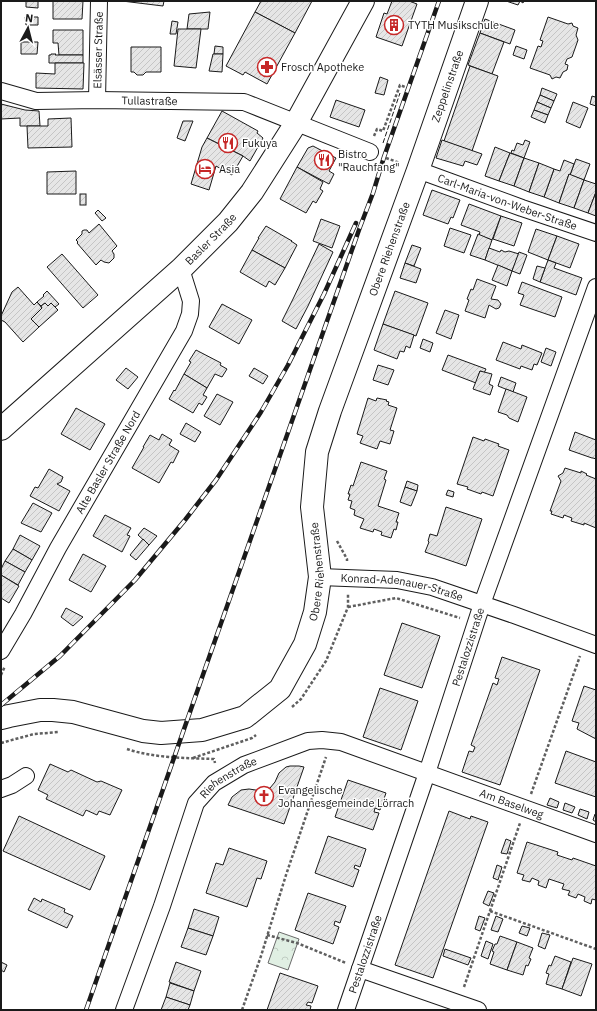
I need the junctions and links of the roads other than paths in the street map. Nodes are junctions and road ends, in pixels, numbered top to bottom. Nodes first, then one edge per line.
1 (99, 1) edge
2 (363, 1) edge
3 (477, 1) edge
4 (1, 91) edge
5 (97, 100) junction
6 (296, 123) junction
7 (370, 152) dead end
8 (418, 170) junction
9 (596, 233) edge
10 (181, 269) junction
11 (596, 287) edge
12 (1, 428) edge
13 (320, 577) junction
14 (482, 604) junction
15 (596, 645) edge
16 (1, 650) edge
17 (1, 718) edge
18 (427, 774) junction
19 (26, 776) dead end
20 (1, 789) edge
21 (596, 834) edge
22 (360, 969) junction
23 (124, 1010) edge
24 (346, 1010) edge
25 (478, 1010) edge

1 - 5 street, Elsässer Straße
2 - 6 main road, Basler Straße
3 - 8 main road, Zeppelinstraße
4 - 5 street, Tullastraße
5 - 6 street, Tullastraße
6 - 7 street
6 - 10 main road, Basler Straße
8 - 9 street, Carl-Maria-von-Weber-Straße
8 - 13 main road, Obere Riehenstraße
10 - 12 main road, Basler Straße
10 - 16 street, Alte Basler Straße Nord
11 - 14 street, Pestalozzistraße
13 - 14 street, Konrad-Adenauer-Straße
13 - 17 main road, Obere Riehenstraße
14 - 15 street, Konrad-Adenauer-Straße
14 - 18 street, Pestalozzistraße
18 - 21 street, Am Baselweg
18 - 22 street, Pestalozzistraße
18 - 23 street, Riehenstraße
19 - 20 street
22 - 24 street, Pestalozzistraße
22 - 25 street

